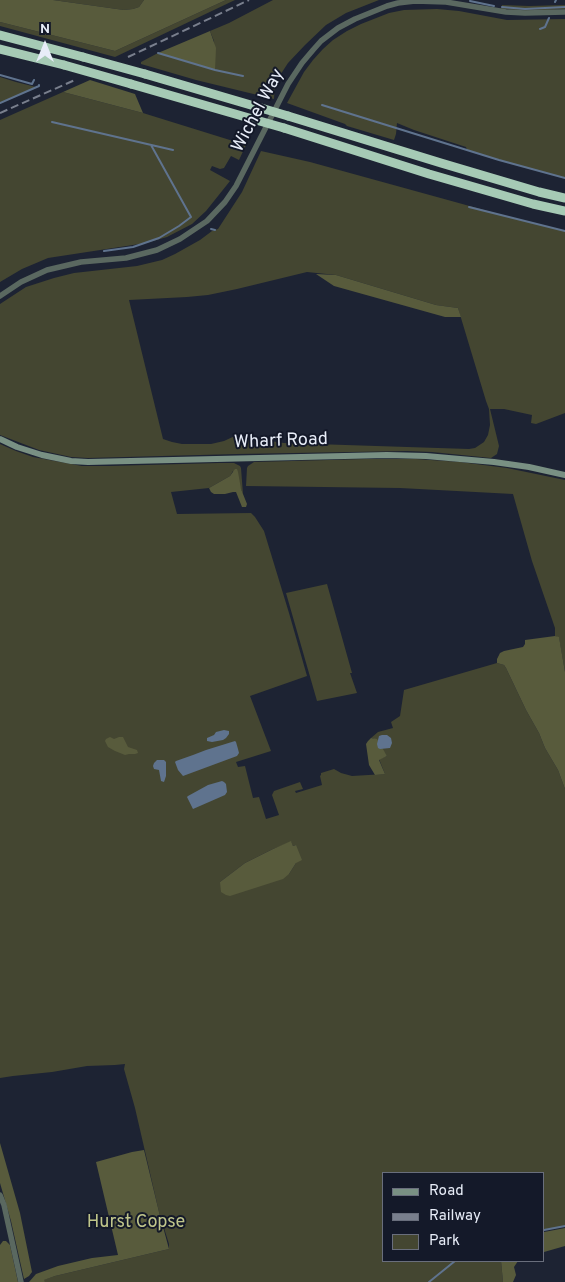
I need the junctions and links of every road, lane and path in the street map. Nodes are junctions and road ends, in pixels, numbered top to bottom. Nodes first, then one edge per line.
1 (565, 12) edge
2 (0, 35) edge
3 (0, 49) edge
4 (565, 198) edge
5 (565, 211) edge
6 (0, 296) edge
7 (0, 439) edge
8 (565, 475) edge
9 (0, 1194) edge
10 (21, 1282) edge

1 - 6 street, Wichel Way
2 - 4 highway, bridge
3 - 5 highway, bridge
7 - 8 main road, Wharf Road
9 - 10 street

